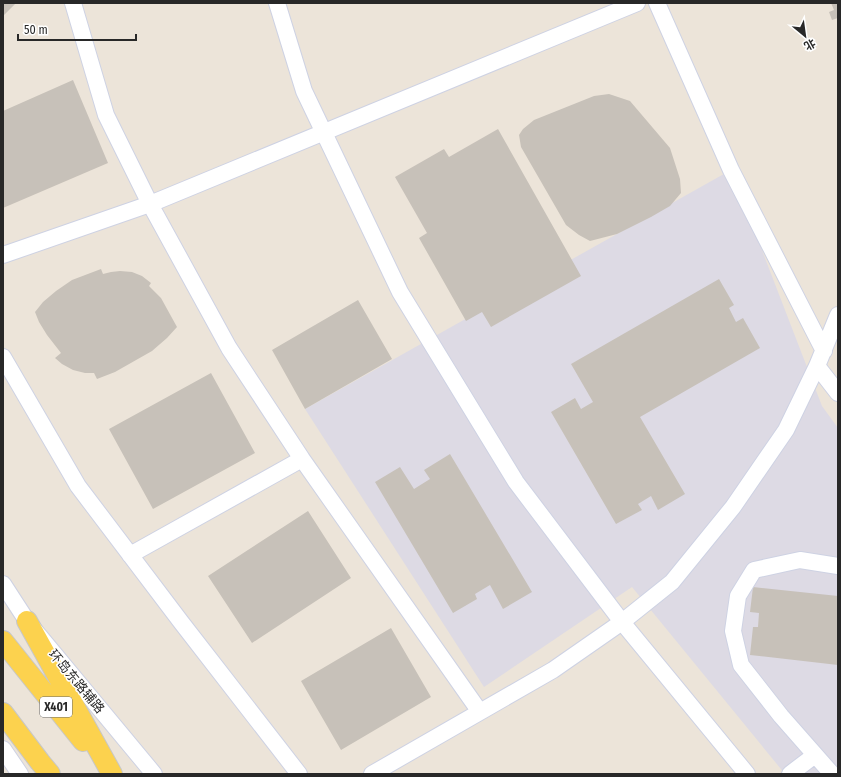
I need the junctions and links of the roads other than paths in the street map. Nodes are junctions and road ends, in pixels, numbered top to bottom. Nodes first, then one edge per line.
1 (72, 3) edge
2 (276, 3) edge
3 (637, 3) edge
4 (656, 3) edge
5 (324, 132) junction
6 (150, 204) junction
7 (3, 255) edge
8 (838, 315) edge
9 (824, 351) junction
10 (3, 357) edge
11 (817, 366) junction
12 (838, 393) edge
13 (302, 459) junction
14 (130, 555) junction
15 (838, 566) edge
16 (3, 584) edge
17 (27, 621) junction
18 (622, 622) junction
19 (3, 641) edge
20 (480, 712) junction
21 (3, 713) edge
22 (3, 749) edge
23 (815, 755) junction
24 (20, 774) edge
25 (50, 774) edge
26 (109, 774) edge
27 (112, 774) edge
28 (154, 774) edge
29 (298, 774) edge
30 (372, 774) edge
31 (746, 774) edge
32 (790, 774) edge
33 (832, 774) edge

1 - 6 street
2 - 5 street
3 - 5 street
4 - 9 street
5 - 6 street
5 - 18 street
6 - 7 street
6 - 13 street
8 - 9 street
9 - 11 street
10 - 14 street
11 - 12 street
11 - 18 street
13 - 14 street
13 - 20 street
14 - 29 street
15 - 23 street
16 - 17 street, 环岛东路辅路
17 - 27 main road
17 - 28 street, 环岛东路辅路
18 - 20 street
18 - 31 street
19 - 26 main road, X401
20 - 30 street
21 - 25 main road
22 - 24 street
23 - 32 street
23 - 33 street

